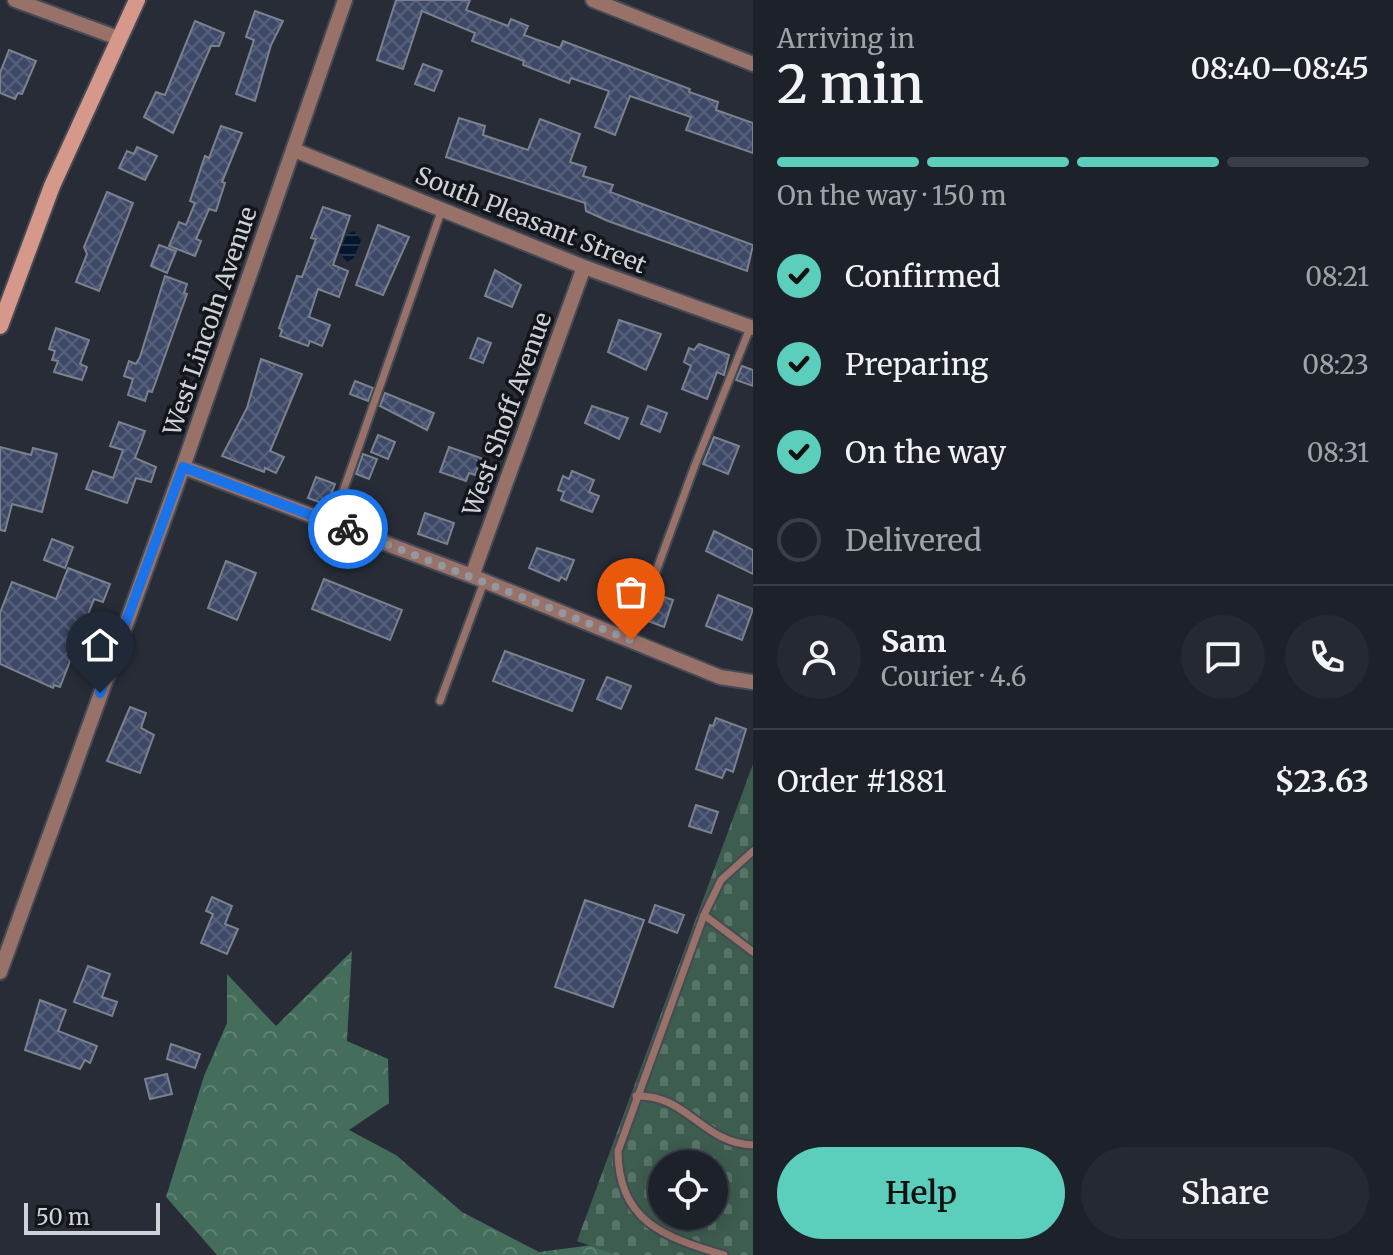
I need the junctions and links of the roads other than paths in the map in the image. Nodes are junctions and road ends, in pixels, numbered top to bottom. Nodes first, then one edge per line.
1 (15, 0) edge
2 (137, 0) edge
3 (345, 0) edge
4 (593, 0) edge
5 (118, 38) junction
6 (753, 64) edge
7 (294, 150) junction
8 (442, 209) junction
9 (584, 267) junction
10 (0, 326) edge
11 (752, 327) edge
12 (183, 467) junction
13 (332, 523) junction
14 (478, 579) junction
15 (631, 640) junction
16 (753, 682) edge
17 (440, 701) dead end
18 (753, 851) edge
19 (704, 915) junction
20 (753, 952) edge
21 (0, 972) edge
22 (636, 1096) junction
23 (753, 1145) edge
24 (724, 1255) edge

1 - 5 street
2 - 5 main road
3 - 7 street, West Lincoln Avenue
4 - 6 street
5 - 10 main road
7 - 8 street, South Pleasant Street
7 - 12 street, West Lincoln Avenue
8 - 9 street, South Pleasant Street
8 - 13 lane
9 - 11 street, South Pleasant Street
9 - 14 street, West Shoff Avenue
11 - 15 lane
12 - 13 street
12 - 21 street, West Lincoln Avenue
13 - 14 street
14 - 15 street
14 - 17 lane
15 - 16 street
18 - 19 lane
19 - 20 lane
19 - 22 lane
22 - 23 lane
22 - 24 lane

